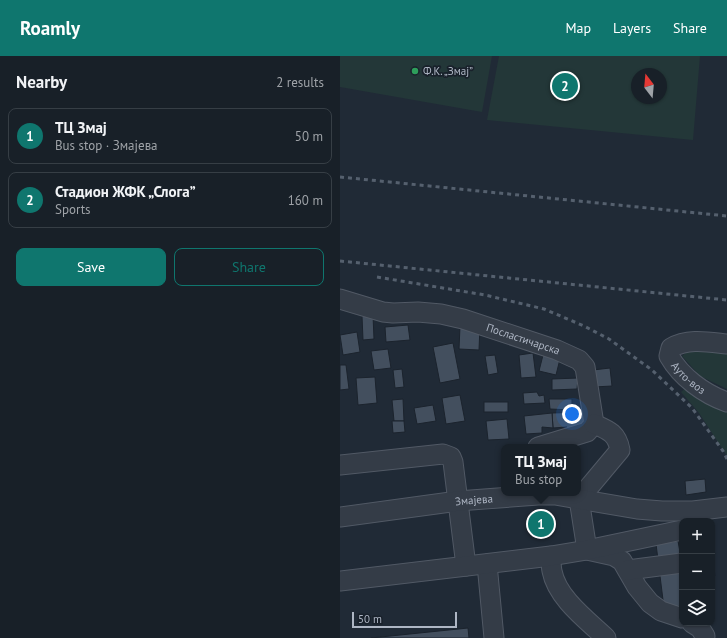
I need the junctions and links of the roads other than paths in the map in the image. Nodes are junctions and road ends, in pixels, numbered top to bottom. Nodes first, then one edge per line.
1 (340, 299) edge
2 (727, 344) edge
3 (727, 402) edge
4 (594, 424) junction
5 (548, 444) edge
6 (340, 465) edge
7 (525, 496) edge
8 (548, 496) edge
9 (579, 499) junction
10 (458, 501) junction
11 (727, 507) edge
12 (694, 516) edge
13 (340, 517) edge
14 (679, 531) edge
15 (587, 550) junction
16 (551, 556) junction
17 (679, 563) edge
18 (487, 564) junction
19 (466, 566) junction
20 (628, 570) junction
21 (340, 581) edge
22 (679, 617) edge
23 (494, 638) edge
24 (606, 638) edge

1 - 4 street, Посластичарска
2 - 3 street, Ауто-воз
4 - 5 street
4 - 9 street
6 - 10 street
7 - 10 street, Змајева
8 - 9 street, Змајева
9 - 12 street, Змајева
9 - 15 street
10 - 13 street, Змајева
10 - 19 street
11 - 12 street, Змајева
14 - 15 street
15 - 16 street
15 - 20 street
16 - 18 street
16 - 24 street
17 - 20 street
18 - 19 street
18 - 23 street
19 - 21 street
20 - 22 street

